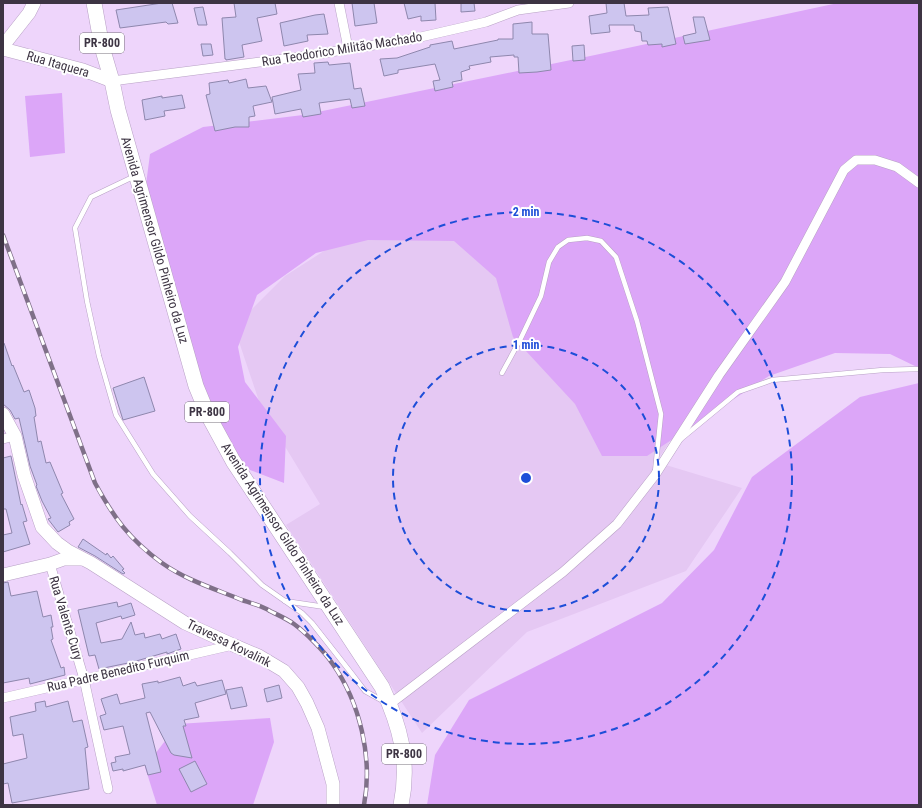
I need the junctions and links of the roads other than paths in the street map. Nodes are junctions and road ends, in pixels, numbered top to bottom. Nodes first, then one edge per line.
1 (34, 3) edge
2 (94, 3) edge
3 (339, 3) edge
4 (569, 3) edge
5 (518, 6) edge
6 (3, 48) edge
7 (348, 48) junction
8 (112, 82) junction
9 (136, 175) junction
10 (919, 183) edge
11 (919, 369) edge
12 (502, 373) dead end
13 (3, 414) edge
14 (9, 437) edge
15 (674, 446) junction
16 (655, 476) junction
17 (57, 543) junction
18 (87, 561) junction
19 (50, 564) junction
20 (3, 575) edge
21 (283, 601) junction
22 (330, 608) junction
23 (232, 645) junction
24 (84, 679) junction
25 (3, 698) edge
26 (390, 704) junction
27 (108, 789) dead end
28 (333, 805) edge
29 (401, 805) edge

1 - 6 street
2 - 8 main road, Avenida Agrimensor Gildo Pinheiro da Luz / PR-800
3 - 7 street
4 - 5 street, Rua Teodorico Militão Machado
5 - 7 street, Rua Teodorico Militão Machado
6 - 8 street, Rua Itaquera
7 - 8 street, Rua Teodorico Militão Machado
8 - 9 main road, Avenida Agrimensor Gildo Pinheiro da Luz / PR-800
9 - 21 lane
9 - 22 main road, Avenida Agrimensor Gildo Pinheiro da Luz / PR-800
10 - 15 street
11 - 15 lane
12 - 16 lane
13 - 14 street, Travessa Kovalink
14 - 17 street, Travessa Kovalink
15 - 16 street
16 - 26 street
17 - 18 street, Travessa Kovalink
17 - 19 street
18 - 19 street
18 - 23 street, Travessa Kovalink
19 - 20 street
19 - 24 street, Rua Valente Cury
21 - 22 lane
21 - 26 lane
22 - 26 main road, Avenida Agrimensor Gildo Pinheiro da Luz / PR-800
23 - 24 street, Rua Padre Benedito Furquim
23 - 28 street, Travessa Kovalink
24 - 25 street, Rua Padre Benedito Furquim
24 - 27 street, Rua Valente Cury
26 - 29 main road, Avenida Agrimensor Gildo Pinheiro da Luz / PR-800

